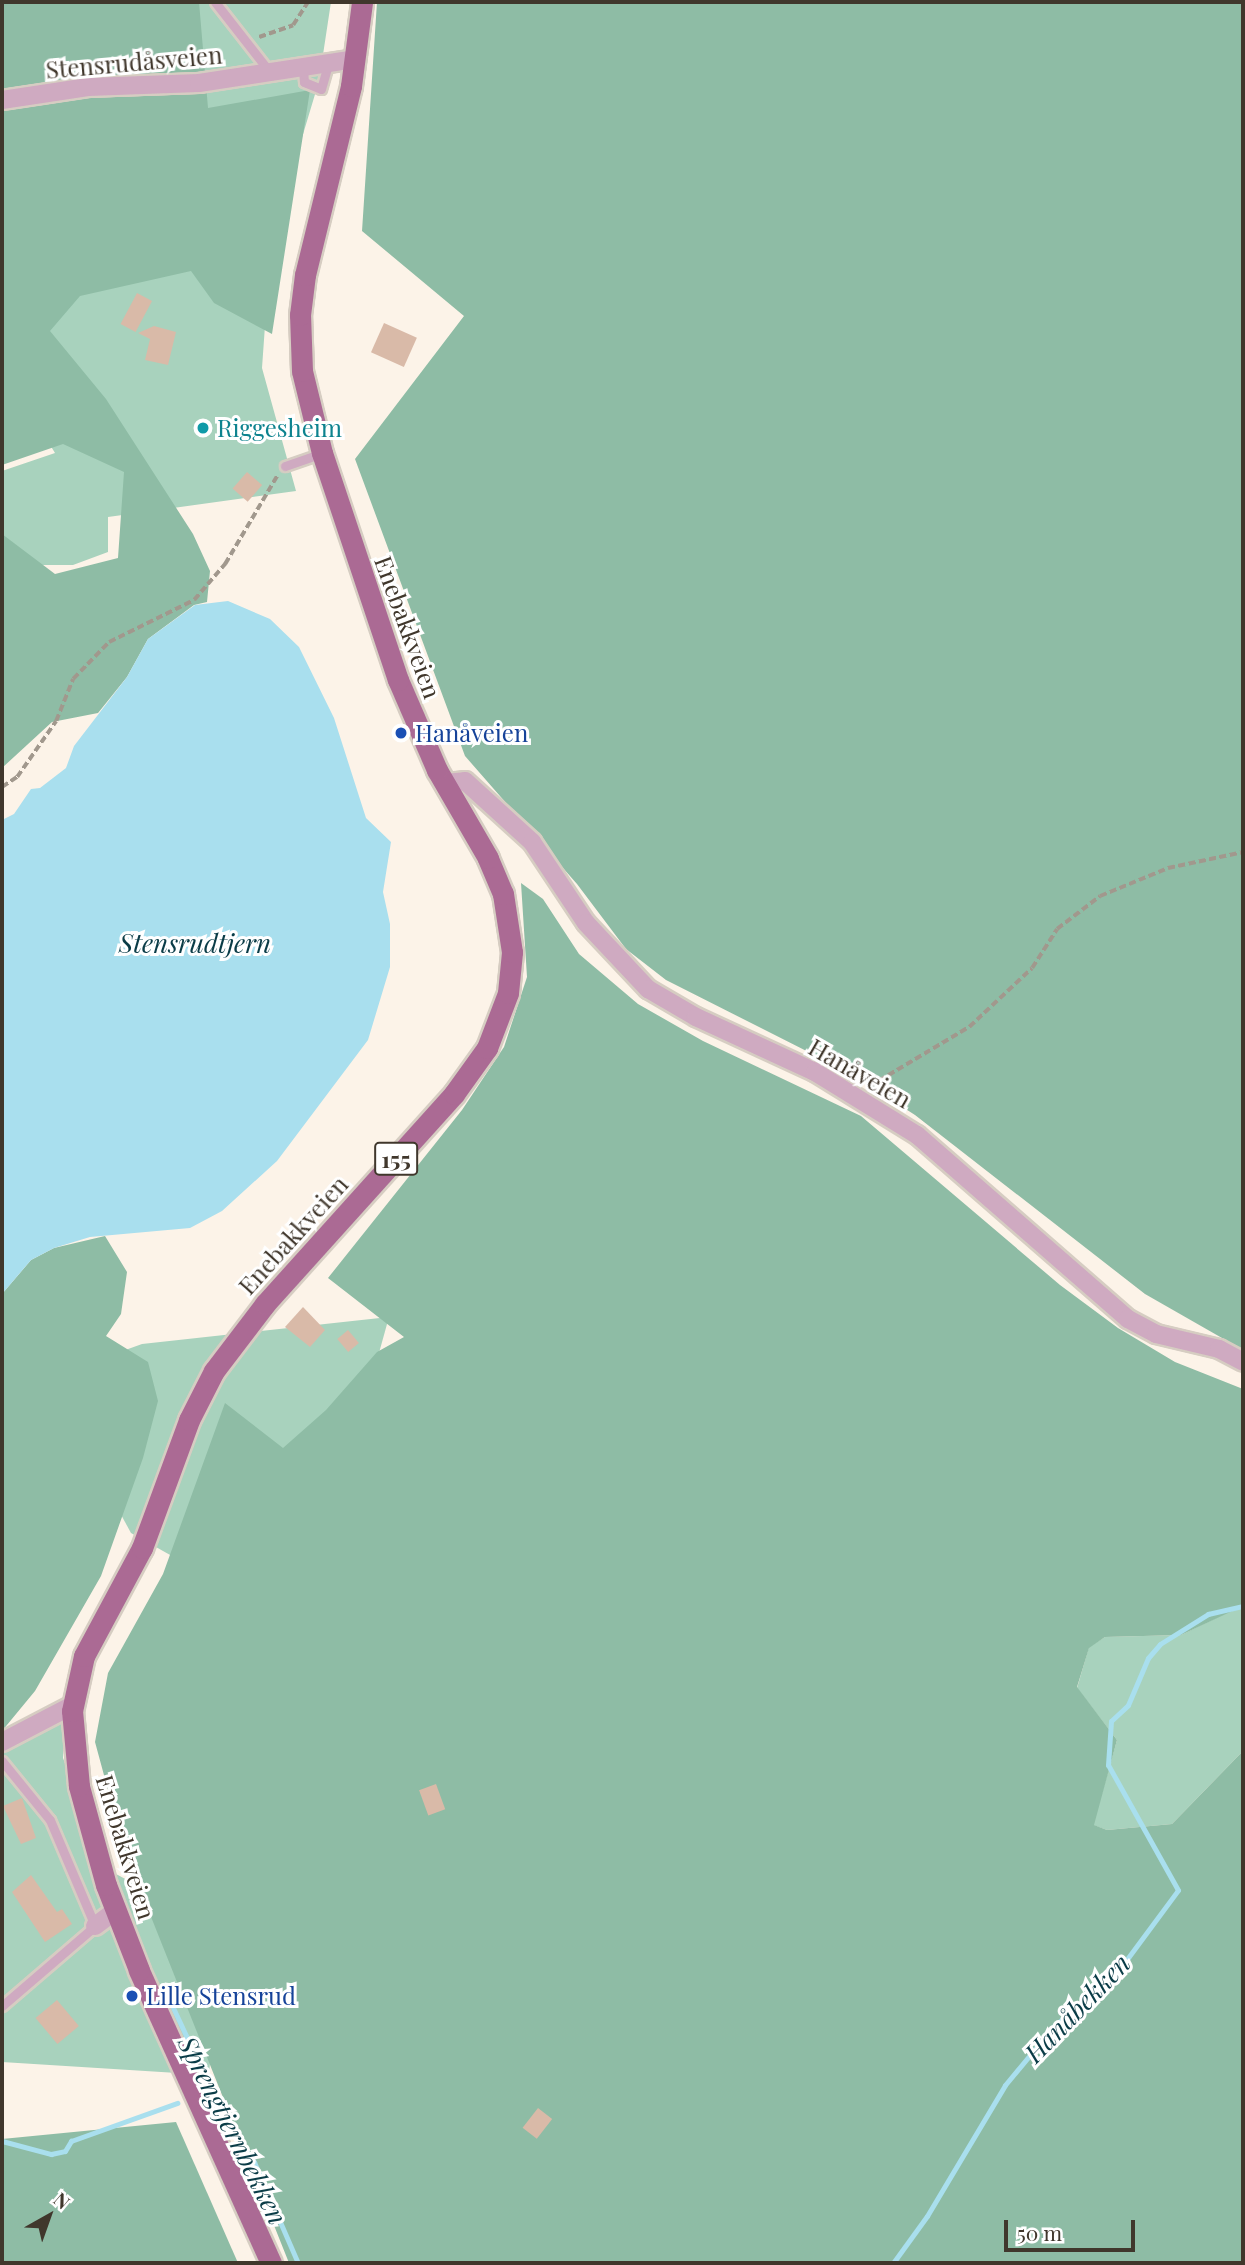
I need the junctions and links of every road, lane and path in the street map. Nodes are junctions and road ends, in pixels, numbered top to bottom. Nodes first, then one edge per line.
1 (215, 2) edge
2 (308, 2) edge
3 (362, 2) edge
4 (234, 29) junction
5 (356, 59) junction
6 (269, 71) junction
7 (2, 100) edge
8 (321, 453) junction
9 (285, 466) joint
10 (444, 783) junction
11 (2, 787) edge
12 (1243, 852) edge
13 (857, 1095) junction
14 (1243, 1362) edge
15 (73, 1705) junction
16 (2, 1742) edge
17 (2, 1761) edge
18 (116, 1911) junction
19 (95, 1926) junction
20 (2, 2006) edge
21 (271, 2263) edge

1 - 4 lane, Stensrudåsveien
2 - 4 path
3 - 5 main road, Enebakkveien / 155
4 - 6 lane, Stensrudåsveien
5 - 6 street, Stensrudåsveien
5 - 8 main road, Enebakkveien / 155
6 - 7 street, Stensrudåsveien
8 - 9 lane
8 - 10 main road, Enebakkveien / 155
9 - 11 path
10 - 13 street, Hanåveien
10 - 15 main road, Enebakkveien / 155
12 - 13 path
13 - 14 street, Hanåveien
15 - 16 street
15 - 18 main road, Enebakkveien / 155
17 - 19 lane
18 - 19 street
18 - 21 main road, Enebakkveien / 155
19 - 20 lane

